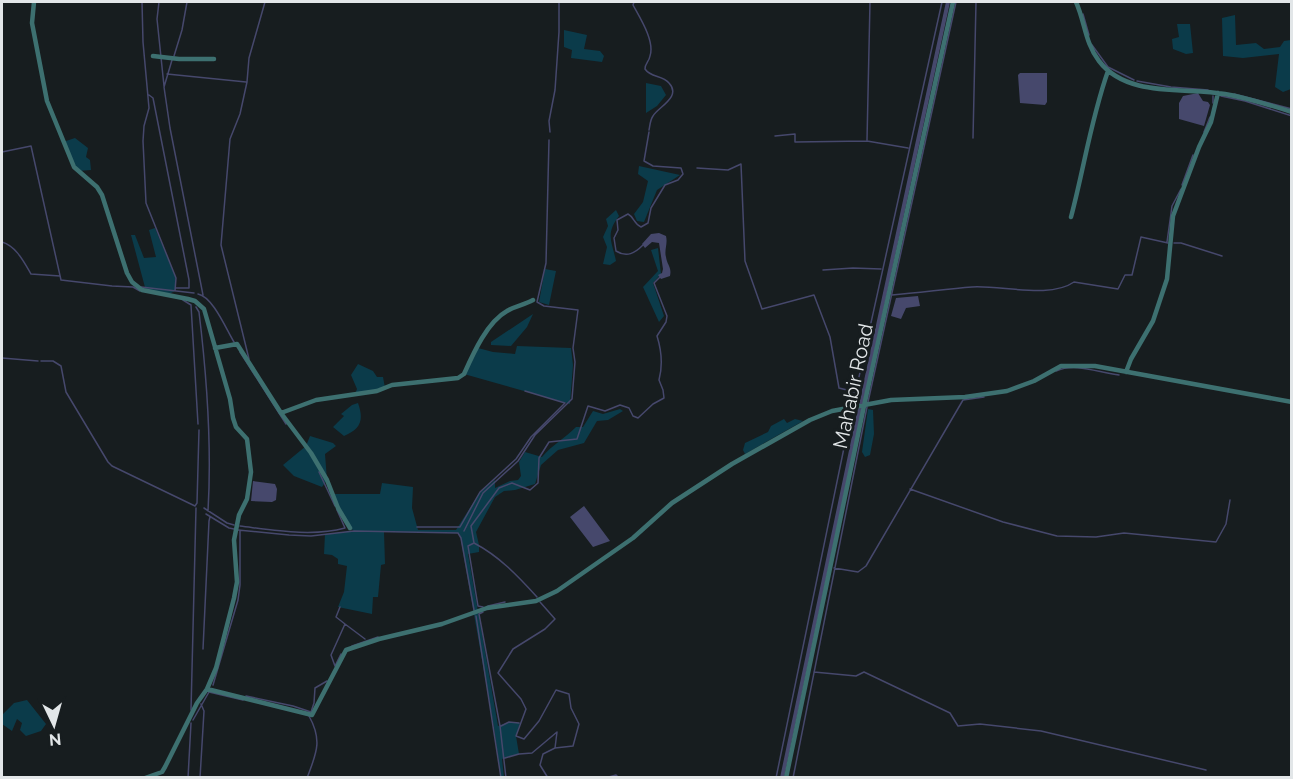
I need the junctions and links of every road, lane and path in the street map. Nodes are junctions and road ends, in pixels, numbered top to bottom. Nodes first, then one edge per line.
1 (34, 2) edge
2 (952, 2) edge
3 (1076, 2) edge
4 (153, 56) dead end
5 (214, 59) dead end
6 (1108, 71) junction
7 (1218, 93) junction
8 (1292, 112) edge
9 (1071, 217) dead end
10 (533, 300) dead end
11 (215, 348) junction
12 (1126, 372) junction
13 (1292, 402) edge
14 (864, 406) junction
15 (281, 413) junction
16 (350, 528) dead end
17 (207, 689) junction
18 (145, 777) edge
19 (786, 777) edge

1 - 11 street
2 - 14 street, Mahabir Road
3 - 6 street
4 - 5 street
6 - 7 street
6 - 9 street
7 - 8 street
7 - 12 street
10 - 15 street
11 - 15 street
11 - 17 street
12 - 13 street
12 - 14 street
14 - 17 street
14 - 19 street, Mahabir Road
15 - 16 street
17 - 18 street

